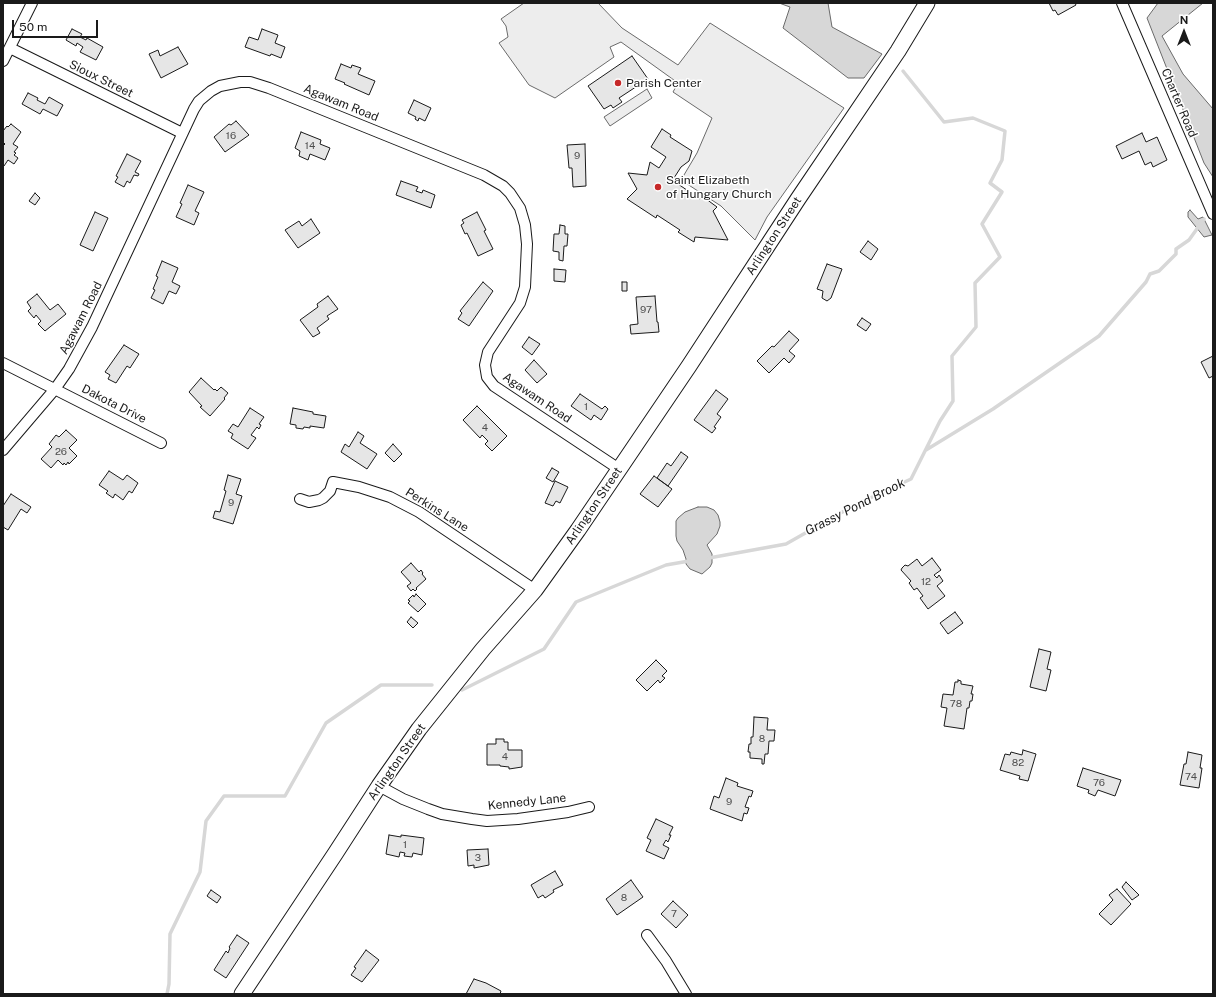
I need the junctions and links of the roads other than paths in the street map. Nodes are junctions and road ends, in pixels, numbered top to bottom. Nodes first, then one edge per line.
1 (32, 3) edge
2 (927, 3) edge
3 (1122, 3) edge
4 (10, 48) junction
5 (3, 61) edge
6 (182, 133) junction
7 (1213, 214) edge
8 (3, 363) edge
9 (55, 389) junction
10 (161, 443) dead end
11 (3, 450) edge
12 (619, 469) junction
13 (300, 499) dead end
14 (535, 590) junction
15 (379, 786) junction
16 (589, 807) dead end
17 (647, 935) dead end
18 (242, 994) edge
19 (686, 994) edge

1 - 4 street
2 - 12 street, Arlington Street
3 - 7 street, Charter Road
4 - 5 street
4 - 6 street, Sioux Street
6 - 9 street, Agawam Road
6 - 12 street, Agawam Road
8 - 9 street, Dakota Drive
9 - 10 street, Dakota Drive
9 - 11 street, Agawam Road
12 - 14 street, Arlington Street
13 - 14 street, Perkins Lane
14 - 15 street, Arlington Street
15 - 16 street, Kennedy Lane
15 - 18 street, Arlington Street
17 - 19 street

